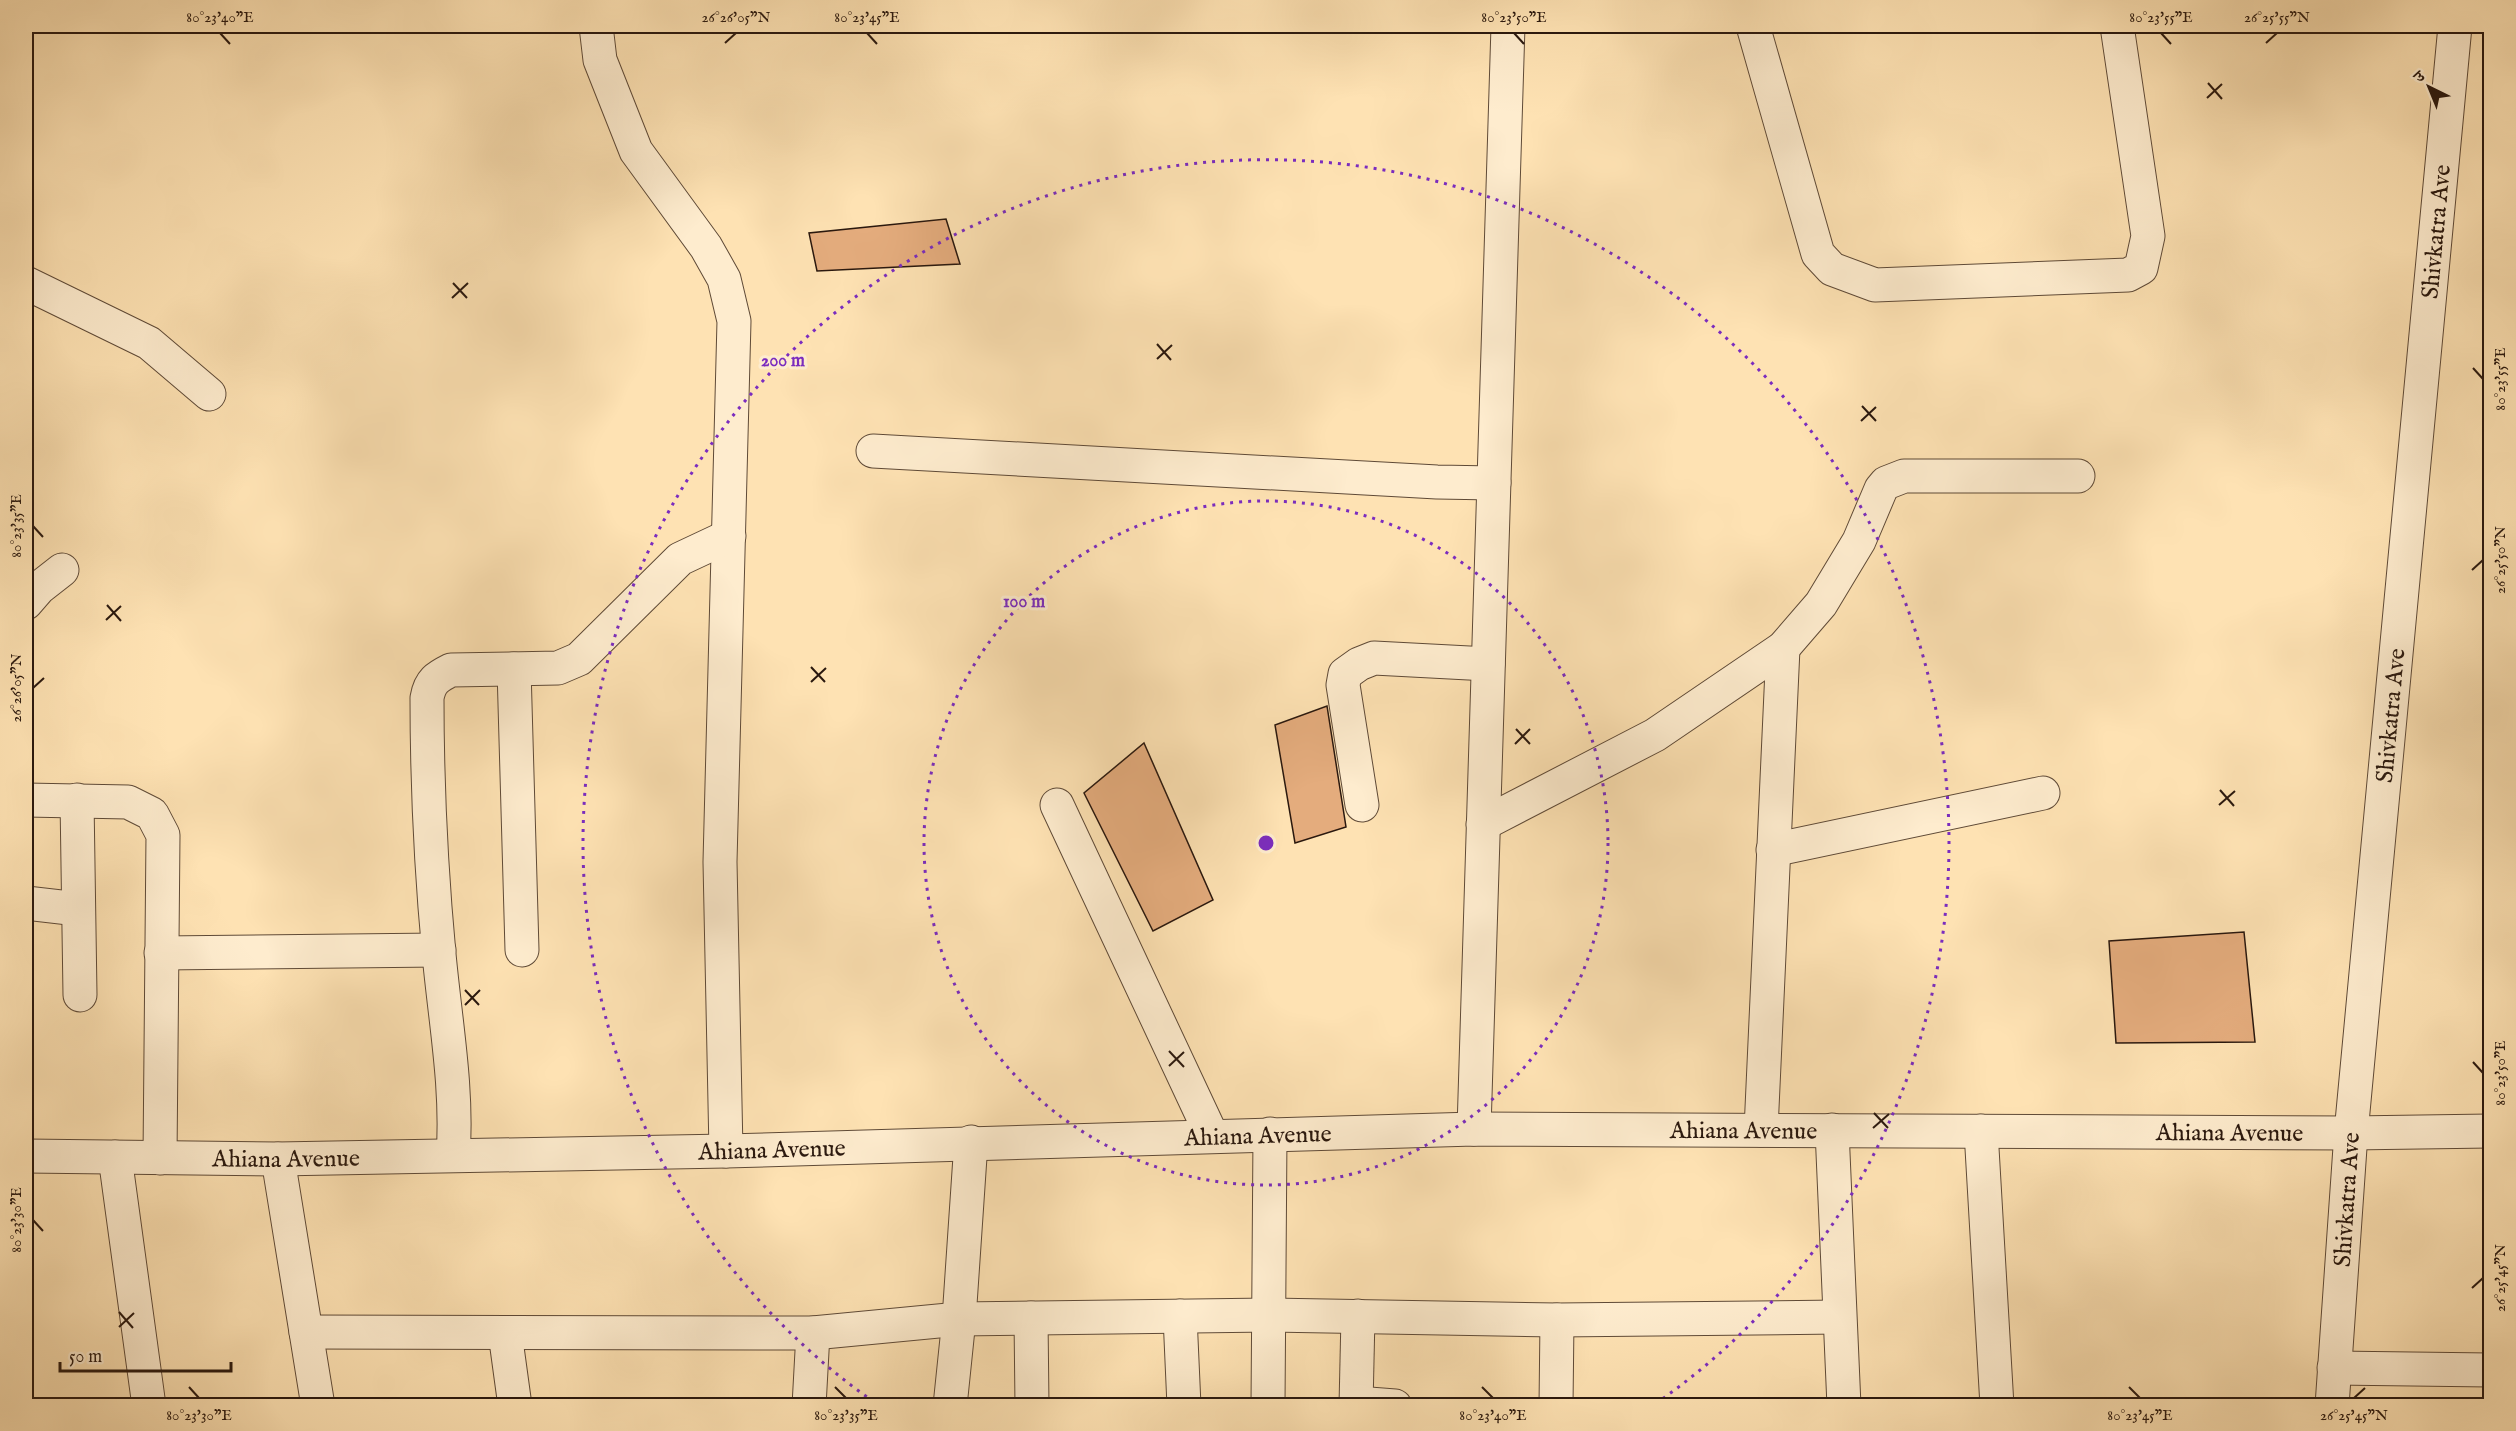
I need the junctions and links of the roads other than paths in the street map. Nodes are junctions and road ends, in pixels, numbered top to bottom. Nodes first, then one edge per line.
1 (596, 26) edge
2 (1508, 26) edge
3 (1753, 26) edge
4 (2116, 26) edge
5 (2455, 26) edge
6 (26, 283) edge
7 (209, 394) dead end
8 (873, 451) dead end
9 (2078, 476) dead end
10 (1494, 483) junction
11 (729, 536) junction
12 (62, 570) dead end
13 (26, 603) edge
14 (1783, 648) junction
15 (1488, 664) junction
16 (513, 669) junction
17 (2043, 793) dead end
18 (26, 800) edge
19 (77, 800) junction
20 (1057, 805) dead end
21 (1362, 805) dead end
22 (1483, 824) junction
23 (1773, 850) junction
24 (26, 903) edge
25 (78, 909) junction
26 (439, 950) junction
27 (522, 950) dead end
28 (161, 953) junction
29 (80, 995) dead end
30 (1474, 1129) junction
31 (1761, 1130) junction
32 (1832, 1130) junction
33 (1981, 1131) junction
34 (2490, 1131) edge
35 (2351, 1133) junction
36 (1270, 1134) junction
37 (1212, 1136) junction
38 (971, 1142) junction
39 (726, 1150) junction
40 (453, 1155) junction
41 (26, 1156) edge
42 (115, 1157) junction
43 (160, 1158) junction
44 (278, 1159) junction
45 (1270, 1315) junction
46 (1180, 1316) junction
47 (1358, 1316) junction
48 (1839, 1317) junction
49 (1031, 1318) junction
50 (959, 1319) junction
51 (1557, 1320) junction
52 (306, 1332) junction
53 (505, 1333) junction
54 (813, 1333) junction
55 (2334, 1368) junction
56 (2490, 1370) edge
57 (1356, 1404) edge
58 (148, 1406) edge
59 (318, 1406) edge
60 (515, 1406) edge
61 (809, 1406) edge
62 (950, 1406) edge
63 (1032, 1406) edge
64 (1184, 1406) edge
65 (1268, 1406) edge
66 (1395, 1406) edge
67 (1556, 1406) edge
68 (1844, 1406) edge
69 (1996, 1406) edge
70 (2332, 1406) edge

1 - 11 street
2 - 10 street
3 - 4 street
5 - 35 street, Shivkatra Ave
6 - 7 street
8 - 10 street
9 - 14 street
10 - 15 street
11 - 16 street
11 - 39 street
12 - 13 street
14 - 22 street
14 - 23 street
15 - 21 street
15 - 22 street
16 - 26 street
16 - 27 street
17 - 23 street
18 - 19 street
19 - 25 street
19 - 28 street
20 - 37 street
22 - 30 street
23 - 31 street
24 - 25 street
25 - 29 street
26 - 28 street
26 - 40 street
28 - 43 street
30 - 31 street, Ahiana Avenue
30 - 36 street, Ahiana Avenue
31 - 32 street, Ahiana Avenue
32 - 33 street, Ahiana Avenue
32 - 48 street
33 - 35 street, Ahiana Avenue
33 - 69 street
34 - 35 street, Ahiana Avenue
35 - 55 street, Shivkatra Ave
36 - 37 street, Ahiana Avenue
36 - 45 street
37 - 38 street, Ahiana Avenue
38 - 39 street, Ahiana Avenue
38 - 50 street
39 - 40 street, Ahiana Avenue
40 - 44 street, Ahiana Avenue
41 - 42 street, Ahiana Avenue
42 - 43 street, Ahiana Avenue
42 - 58 street
43 - 44 street, Ahiana Avenue
44 - 52 street
45 - 46 street
45 - 47 street
45 - 65 street
46 - 49 street
46 - 64 street
47 - 51 street
47 - 57 street
48 - 51 street
48 - 68 street
49 - 50 street
49 - 63 street
50 - 54 street
50 - 62 street
51 - 67 street
52 - 53 street
52 - 59 street
53 - 54 street
53 - 60 street
54 - 61 street
55 - 56 street
55 - 70 street, Shivkatra Ave
57 - 66 street

